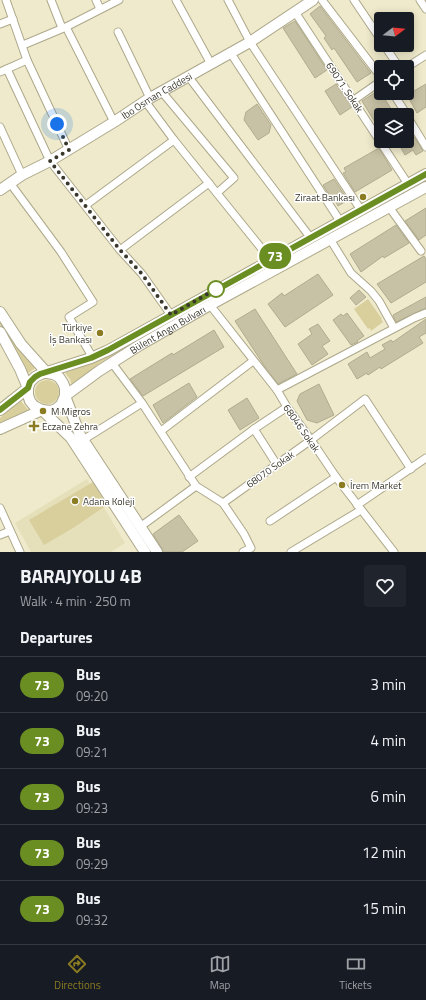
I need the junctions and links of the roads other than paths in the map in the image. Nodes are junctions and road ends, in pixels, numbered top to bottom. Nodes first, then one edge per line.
1 (6, 0) edge
2 (51, 0) edge
3 (96, 0) edge
4 (119, 0) edge
5 (176, 0) edge
6 (312, 0) edge
7 (322, 0) edge
8 (354, 0) edge
9 (420, 0) edge
10 (230, 1) edge
11 (100, 9) junction
12 (426, 9) edge
13 (295, 12) junction
14 (13, 19) junction
15 (0, 24) edge
16 (64, 28) junction
17 (374, 30) edge
18 (118, 32) dead end
19 (250, 42) junction
20 (23, 45) junction
21 (230, 52) junction
22 (426, 55) edge
23 (27, 60) junction
24 (414, 63) edge
25 (211, 64) junction
26 (374, 68) edge
27 (8, 69) junction
28 (0, 72) edge
29 (188, 76) junction
30 (374, 86) edge
31 (162, 92) junction
32 (148, 100) junction
33 (354, 100) junction
34 (114, 122) junction
35 (414, 126) edge
36 (0, 127) edge
37 (174, 140) junction
38 (426, 146) edge
39 (69, 150) junction
40 (50, 161) junction
41 (426, 174) edge
42 (22, 175) junction
43 (10, 183) junction
44 (209, 183) junction
45 (408, 184) junction
46 (426, 187) edge
47 (0, 190) edge
48 (217, 193) junction
49 (86, 205) junction
50 (389, 207) junction
51 (361, 210) junction
52 (340, 221) junction
53 (310, 237) junction
54 (330, 239) junction
55 (120, 250) junction
56 (421, 252) dead end
57 (270, 259) junction
58 (210, 305) junction
59 (0, 312) edge
60 (426, 313) edge
61 (171, 315) junction
62 (394, 328) junction
63 (0, 332) edge
64 (93, 358) junction
65 (253, 361) junction
66 (112, 363) junction
67 (47, 373) junction
68 (28, 388) junction
69 (277, 390) junction
70 (65, 396) junction
71 (142, 403) junction
72 (287, 407) junction
73 (0, 410) edge
74 (42, 410) junction
75 (0, 429) edge
76 (254, 429) junction
77 (161, 431) junction
78 (83, 440) junction
79 (312, 440) junction
80 (426, 458) edge
81 (277, 465) junction
82 (411, 469) junction
83 (189, 477) junction
84 (336, 477) junction
85 (196, 486) junction
86 (223, 503) junction
87 (0, 508) edge
88 (359, 508) junction
89 (270, 521) dead end
90 (140, 527) junction
91 (10, 531) junction
92 (0, 535) edge
93 (253, 550) edge
94 (20, 552) edge
95 (145, 552) edge
96 (156, 552) edge
97 (244, 552) edge
98 (291, 552) edge
99 (394, 552) edge

1 - 14 street
2 - 16 street
3 - 11 street
4 - 11 street
5 - 25 street
6 - 13 main road, İbo Osman Caddesi
7 - 26 street
8 - 17 street
9 - 12 street
10 - 19 street
11 - 16 street
13 - 19 main road, İbo Osman Caddesi
13 - 33 street, 69071. Sokak
14 - 15 street
14 - 20 street
16 - 20 street
16 - 34 street
18 - 32 street
19 - 21 main road, İbo Osman Caddesi
19 - 51 street
20 - 23 street
21 - 25 main road, İbo Osman Caddesi
21 - 52 street
22 - 24 street
23 - 27 street
23 - 39 street
25 - 29 main road, İbo Osman Caddesi
27 - 28 street
27 - 40 street
29 - 31 main road, İbo Osman Caddesi
29 - 53 street
30 - 33 street
31 - 32 main road, İbo Osman Caddesi
31 - 48 street
32 - 34 main road, İbo Osman Caddesi
32 - 37 street
33 - 45 street, 69071. Sokak
34 - 39 main road, İbo Osman Caddesi
35 - 38 street
36 - 42 street
37 - 44 street
37 - 49 street
39 - 40 main road, İbo Osman Caddesi
40 - 42 main road, İbo Osman Caddesi
40 - 49 street
41 - 45 main road, Bülent Angın Bulvarı
42 - 43 main road, İbo Osman Caddesi
43 - 47 main road, İbo Osman Caddesi
43 - 64 street
44 - 48 street
44 - 55 street
45 - 51 main road, Bülent Angın Bulvarı
46 - 50 main road, Bülent Angın Bulvarı
48 - 57 street
49 - 55 street
50 - 54 main road, Bülent Angın Bulvarı
50 - 56 street
51 - 52 main road, Bülent Angın Bulvarı
52 - 53 main road, Bülent Angın Bulvarı
53 - 57 main road, Bülent Angın Bulvarı
54 - 58 main road, Bülent Angın Bulvarı
54 - 62 street
55 - 61 street
57 - 61 main road, Bülent Angın Bulvarı
58 - 65 street, 68046 Sokak
58 - 66 main road, Bülent Angın Bulvarı
59 - 67 main road
60 - 62 street
61 - 64 main road, Bülent Angın Bulvarı
62 - 69 street
63 - 68 main road
64 - 67 main road, Bülent Angın Bulvarı
65 - 69 street, 68046 Sokak
65 - 77 street
66 - 70 main road, Bülent Angın Bulvarı
66 - 71 street
67 - 68 main road, Bülent Angın Bulvarı
67 - 70 main road
68 - 73 main road, Bülent Angın Bulvarı
68 - 74 main road
69 - 72 street, 68046 Sokak
70 - 74 main road, Bülent Angın Bulvarı
70 - 78 main road
71 - 77 street
71 - 78 street
72 - 76 street
72 - 79 street, 68046 Sokak
74 - 75 main road, Bülent Angın Bulvarı
74 - 95 main road
76 - 81 street
76 - 83 street
77 - 83 street
78 - 90 main road
79 - 81 street, 68070 Sokak
79 - 82 street, 68070 Sokak
79 - 84 street, 68046 Sokak
80 - 82 street
81 - 86 street, 68070 Sokak
82 - 88 street
83 - 85 street
84 - 88 street, 68046 Sokak
84 - 89 street
85 - 86 street
85 - 90 street
86 - 93 street
87 - 91 street
88 - 98 street
88 - 99 street, 68046 Sokak
90 - 96 main road
91 - 92 street
91 - 94 street
93 - 97 street

